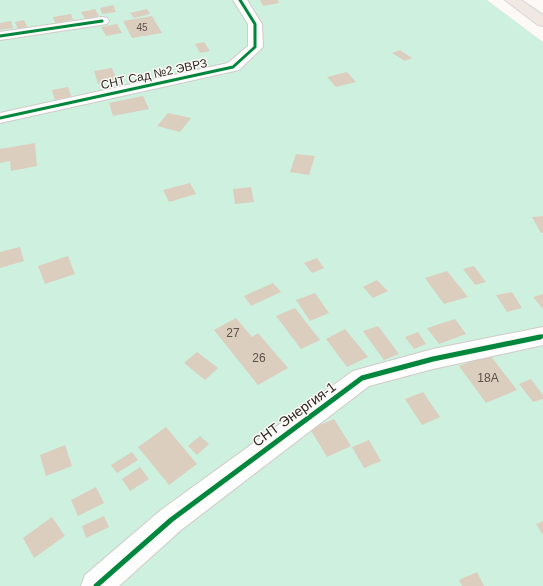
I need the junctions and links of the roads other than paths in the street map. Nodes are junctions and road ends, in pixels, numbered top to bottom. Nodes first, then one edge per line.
1 (240, 0) edge
2 (512, 0) edge
3 (102, 21) dead end
4 (543, 22) edge
5 (0, 36) edge
6 (0, 118) edge
7 (543, 336) edge
8 (96, 586) edge

1 - 6 street, СНТ Сад №2 ЭВРЗ
2 - 4 main road
3 - 5 street
7 - 8 street, СНТ Энергия-1

